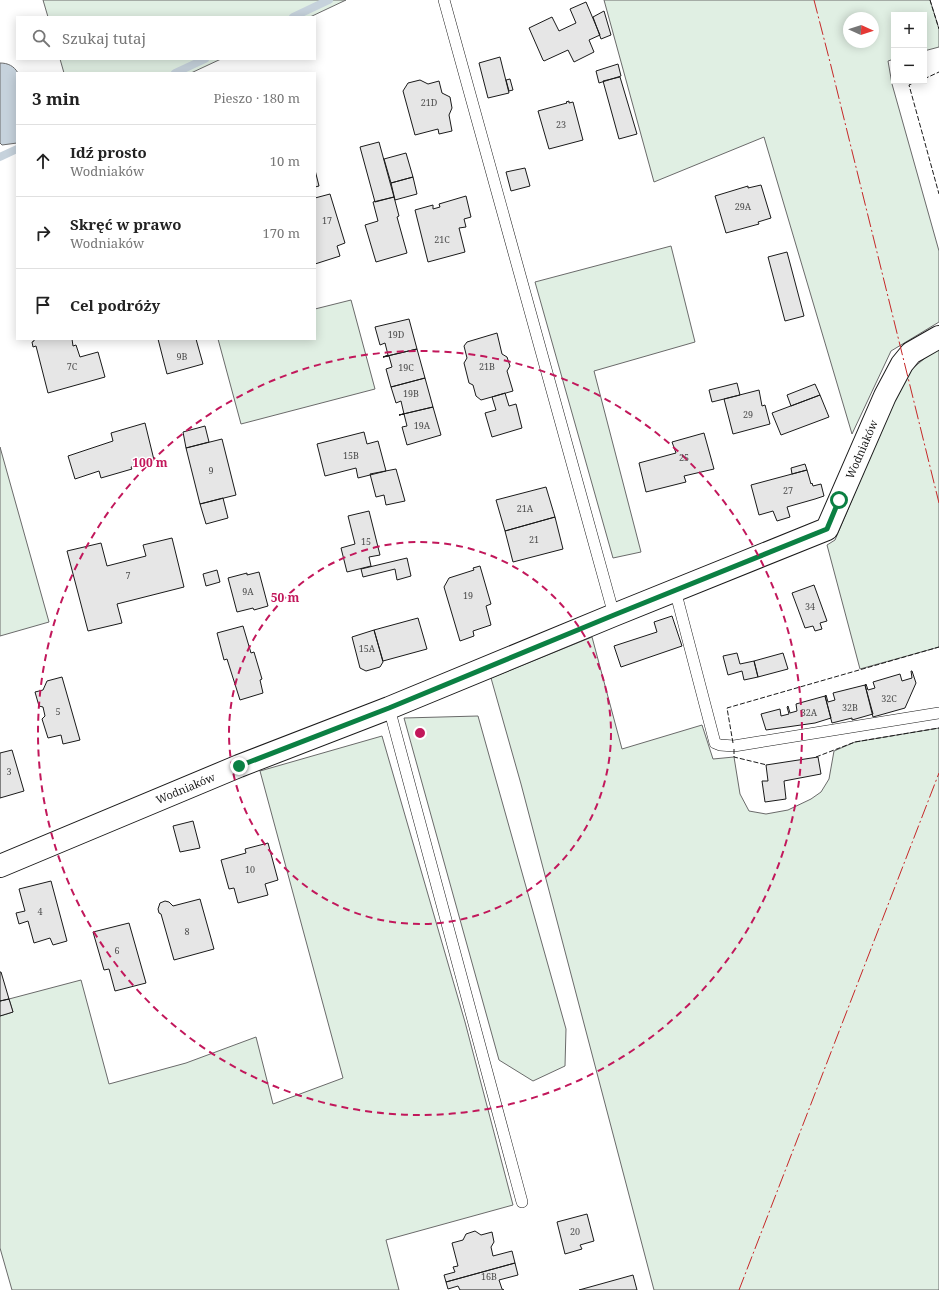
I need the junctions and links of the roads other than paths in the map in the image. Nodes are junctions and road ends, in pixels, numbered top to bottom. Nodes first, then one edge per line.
1 (444, 0) edge
2 (939, 337) edge
3 (675, 590) junction
4 (614, 615) junction
5 (389, 708) junction
6 (939, 713) edge
7 (0, 866) edge
8 (522, 1202) dead end

1 - 4 lane
2 - 3 street, Wodniaków
3 - 4 street, Wodniaków
3 - 6 lane
4 - 5 street, Wodniaków
5 - 7 street, Wodniaków
5 - 8 lane

